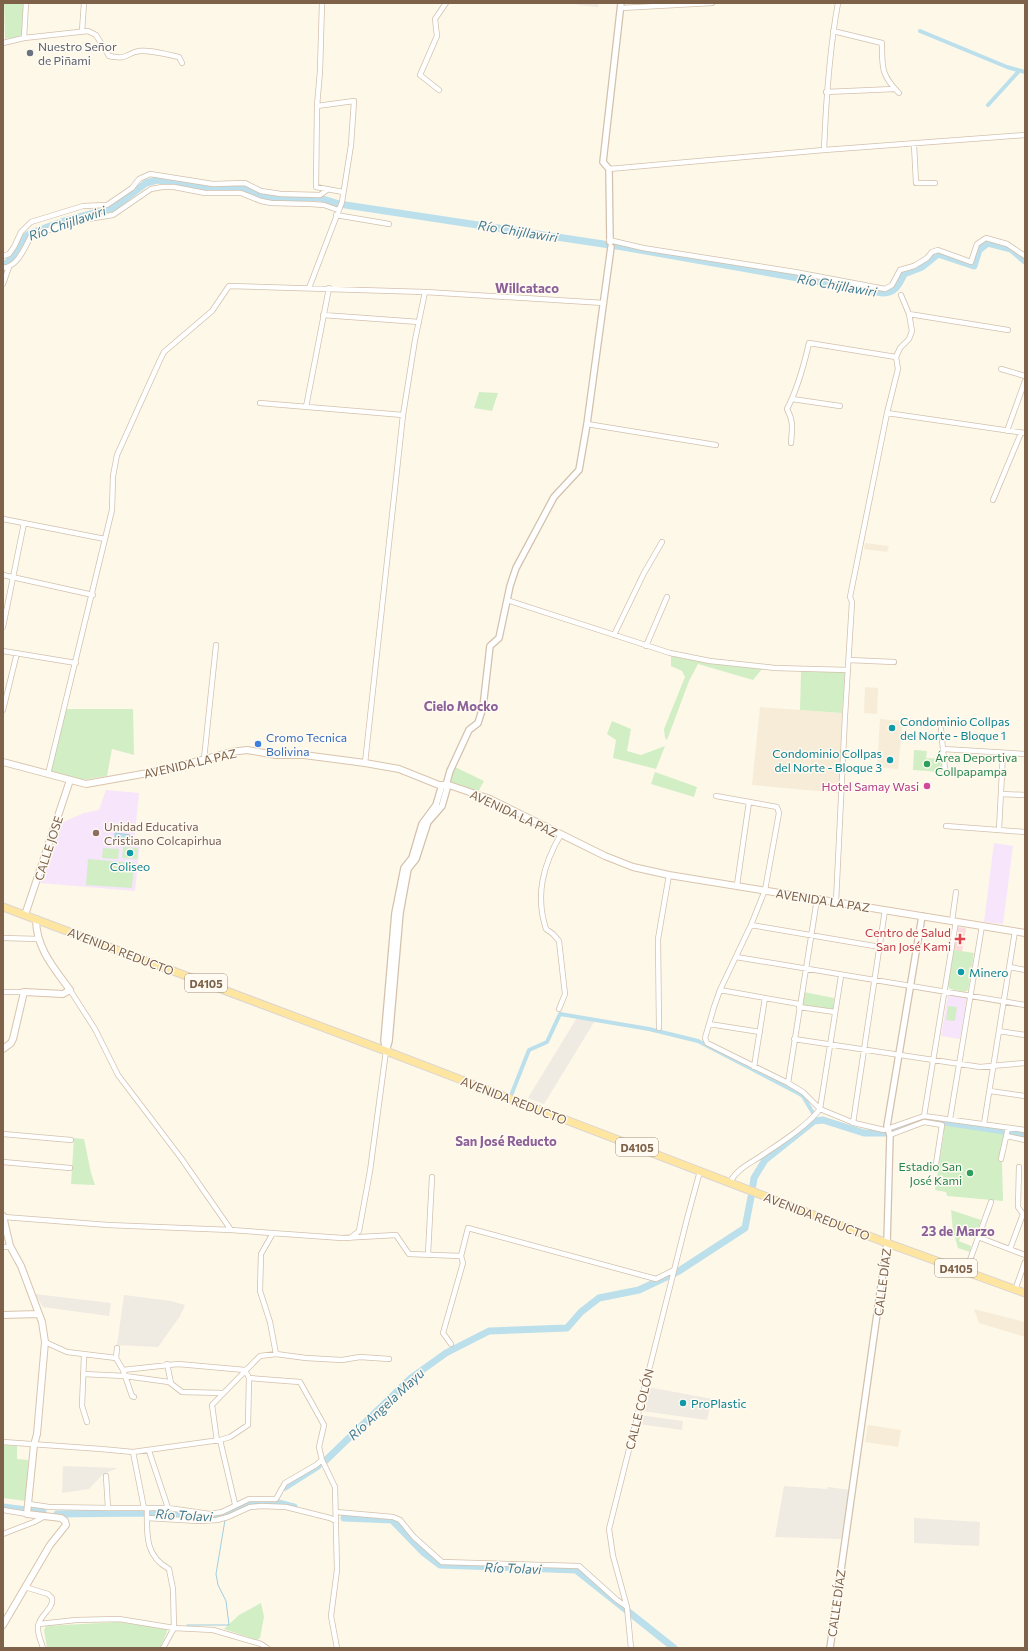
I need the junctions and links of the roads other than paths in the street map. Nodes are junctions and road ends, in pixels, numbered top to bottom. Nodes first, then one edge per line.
1 (26, 3) edge
2 (84, 3) edge
3 (322, 3) edge
4 (446, 3) edge
5 (712, 3) edge
6 (838, 3) edge
7 (621, 5) edge
8 (82, 31) junction
9 (833, 31) junction
10 (24, 38) junction
11 (3, 43) edge
12 (182, 63) dead end
13 (894, 88) junction
14 (439, 90) dead end
15 (826, 92) junction
16 (899, 93) dead end
17 (317, 106) junction
18 (1025, 135) edge
19 (914, 144) junction
20 (824, 150) junction
21 (609, 169) junction
22 (934, 183) dead end
23 (327, 190) junction
24 (343, 192) junction
25 (338, 211) junction
26 (389, 224) dead end
27 (610, 243) junction
28 (3, 256) edge
29 (1025, 256) edge
30 (9, 267) junction
31 (3, 268) edge
32 (3, 284) edge
33 (309, 288) junction
34 (329, 288) junction
35 (425, 292) junction
36 (901, 295) dead end
37 (604, 303) junction
38 (909, 314) junction
39 (323, 315) junction
40 (419, 322) junction
41 (1008, 330) dead end
42 (896, 357) junction
43 (1001, 369) dead end
44 (1025, 376) edge
45 (1025, 381) edge
46 (792, 399) junction
47 (260, 403) dead end
48 (840, 406) dead end
49 (306, 407) junction
50 (888, 413) junction
51 (403, 415) junction
52 (587, 424) junction
53 (1007, 431) junction
54 (1023, 433) edge
55 (791, 443) dead end
56 (716, 445) dead end
57 (992, 500) dead end
58 (3, 519) edge
59 (24, 523) junction
60 (105, 539) junction
61 (662, 542) dead end
62 (3, 575) edge
63 (12, 576) junction
64 (93, 595) junction
65 (667, 597) dead end
66 (507, 600) junction
67 (3, 628) edge
68 (614, 635) junction
69 (216, 645) dead end
70 (646, 646) junction
71 (3, 651) edge
72 (16, 653) junction
73 (849, 660) junction
74 (894, 662) dead end
75 (76, 663) junction
76 (848, 670) junction
77 (3, 710) edge
78 (941, 729) dead end
79 (943, 749) junction
80 (1003, 753) junction
81 (1025, 754) edge
82 (204, 759) junction
83 (3, 762) edge
84 (366, 763) junction
85 (945, 770) dead end
86 (48, 774) junction
87 (70, 780) junction
88 (445, 785) junction
89 (1001, 794) junction
90 (1025, 795) edge
91 (716, 796) dead end
92 (749, 802) junction
93 (946, 826) dead end
94 (999, 830) junction
95 (1025, 832) edge
96 (561, 834) junction
97 (668, 875) junction
98 (737, 885) junction
99 (765, 890) junction
100 (956, 892) dead end
101 (817, 899) junction
102 (836, 902) junction
103 (3, 907) edge
104 (885, 910) junction
105 (25, 915) junction
106 (922, 916) junction
107 (36, 919) junction
108 (954, 921) junction
109 (751, 925) junction
110 (982, 926) junction
111 (1015, 931) junction
112 (1025, 933) edge
113 (811, 935) junction
114 (3, 938) edge
115 (38, 939) junction
116 (880, 947) junction
117 (736, 957) junction
118 (1010, 967) junction
119 (805, 970) junction
120 (1025, 970) edge
121 (841, 976) junction
122 (874, 980) junction
123 (910, 986) junction
124 (70, 990) junction
125 (720, 990) junction
126 (944, 990) junction
127 (3, 992) edge
128 (24, 992) junction
129 (970, 995) junction
130 (765, 998) junction
131 (1004, 1001) junction
132 (1025, 1005) edge
133 (799, 1006) junction
134 (560, 1009) dead end
135 (835, 1012) junction
136 (709, 1024) junction
137 (659, 1028) dead end
138 (999, 1031) junction
139 (760, 1032) junction
140 (1025, 1035) edge
141 (794, 1039) junction
142 (830, 1044) junction
143 (3, 1049) edge
144 (864, 1050) junction
145 (386, 1051) junction
146 (899, 1056) junction
147 (933, 1061) junction
148 (1025, 1063) edge
149 (959, 1065) junction
150 (994, 1066) junction
151 (754, 1067) junction
152 (788, 1083) junction
153 (990, 1091) junction
154 (1025, 1096) edge
155 (820, 1109) junction
156 (924, 1116) junction
157 (950, 1119) junction
158 (853, 1123) junction
159 (984, 1124) junction
160 (1008, 1128) junction
161 (1025, 1130) edge
162 (889, 1132) junction
163 (3, 1134) edge
164 (1007, 1136) junction
165 (71, 1140) dead end
166 (1025, 1140) edge
167 (1001, 1159) dead end
168 (3, 1162) edge
169 (936, 1164) dead end
170 (70, 1168) dead end
171 (1019, 1168) dead end
172 (700, 1172) junction
173 (432, 1178) dead end
174 (730, 1182) junction
175 (992, 1202) dead end
176 (3, 1216) edge
177 (231, 1230) junction
178 (272, 1233) junction
179 (350, 1238) junction
180 (978, 1238) junction
181 (887, 1243) junction
182 (3, 1247) edge
183 (11, 1247) junction
184 (1010, 1249) junction
185 (428, 1254) junction
186 (1025, 1255) edge
187 (461, 1256) junction
188 (1025, 1262) edge
189 (674, 1270) junction
190 (966, 1271) junction
191 (1015, 1290) junction
192 (1025, 1294) edge
193 (38, 1314) junction
194 (3, 1315) edge
195 (44, 1342) junction
196 (451, 1344) dead end
197 (117, 1348) dead end
198 (276, 1354) junction
199 (84, 1356) junction
200 (116, 1358) junction
201 (389, 1359) dead end
202 (167, 1364) junction
203 (123, 1370) junction
204 (246, 1370) junction
205 (83, 1374) junction
206 (124, 1376) junction
207 (249, 1378) junction
208 (171, 1383) junction
209 (222, 1393) junction
210 (134, 1396) dead end
211 (87, 1422) dead end
212 (218, 1441) junction
213 (3, 1442) edge
214 (34, 1445) junction
215 (149, 1451) junction
216 (133, 1452) junction
217 (322, 1460) junction
218 (106, 1476) dead end
219 (29, 1504) junction
220 (235, 1504) junction
221 (50, 1506) junction
222 (108, 1508) junction
223 (146, 1508) junction
224 (168, 1508) junction
225 (3, 1510) edge
226 (336, 1512) junction
227 (27, 1514) junction
228 (47, 1516) junction
229 (147, 1518) junction
230 (336, 1522) junction
231 (3, 1534) edge
232 (25, 1587) junction
233 (627, 1607) junction
234 (39, 1624) junction
235 (3, 1625) edge
236 (174, 1628) junction
237 (43, 1648) edge
238 (163, 1648) edge
239 (267, 1648) edge
240 (337, 1648) edge
241 (631, 1648) edge
242 (830, 1648) edge

1 - 10 street
2 - 8 street
3 - 17 street
4 - 14 street
5 - 7 street
6 - 9 street
7 - 21 street
8 - 10 street
8 - 12 street
9 - 13 street
9 - 15 street
10 - 11 street
13 - 15 street
13 - 16 street
15 - 20 street
17 - 23 street
17 - 24 street
18 - 19 street
19 - 20 street
19 - 22 street
20 - 21 street
21 - 27 street
23 - 24 street
23 - 28 street
24 - 25 street
25 - 26 street
25 - 30 street
25 - 33 street
27 - 29 street
27 - 37 street
30 - 31 street
30 - 32 street
33 - 34 street
33 - 60 street
34 - 35 street
34 - 39 street
35 - 37 street
35 - 40 street
36 - 38 street
37 - 52 street
38 - 41 street
38 - 42 street
39 - 40 street
39 - 49 street
40 - 51 street
42 - 46 street
42 - 50 street
43 - 44 street
45 - 53 street
46 - 48 street
46 - 55 street
47 - 49 street
49 - 51 street
50 - 53 street
50 - 73 street
51 - 84 street
52 - 56 street
52 - 66 street
53 - 54 street
54 - 57 street
58 - 59 street
59 - 60 street
59 - 63 street
60 - 64 street
61 - 68 street
62 - 63 street
63 - 64 street
63 - 67 street
64 - 75 street
65 - 70 street
66 - 68 street
66 - 88 street
68 - 70 street
69 - 82 street
70 - 76 street
71 - 72 street
72 - 75 street
72 - 77 street
73 - 74 street
73 - 76 street
75 - 86 street
76 - 102 street
78 - 79 street
79 - 80 street
79 - 85 street
80 - 81 street
80 - 89 street
82 - 84 main road, AVENIDA LA PAZ
82 - 87 main road, AVENIDA LA PAZ
83 - 86 main road, AVENIDA LA PAZ
84 - 88 main road, AVENIDA LA PAZ
86 - 87 main road, AVENIDA LA PAZ
87 - 105 main road, CALLE JOSE
88 - 96 main road, AVENIDA LA PAZ
88 - 145 street
89 - 90 street
89 - 94 street
91 - 92 street
92 - 98 street
92 - 99 street
93 - 94 street
94 - 95 street
96 - 97 main road, AVENIDA LA PAZ
96 - 134 street
97 - 98 main road, AVENIDA LA PAZ
97 - 137 street
98 - 99 main road, AVENIDA LA PAZ
99 - 101 main road, AVENIDA LA PAZ
99 - 109 street
100 - 108 street
101 - 102 main road, AVENIDA LA PAZ
101 - 113 street
102 - 104 main road, AVENIDA LA PAZ
103 - 105 main road, AVENIDA REDUCTO / D4105
104 - 106 main road, AVENIDA LA PAZ
104 - 116 street
105 - 107 main road, AVENIDA REDUCTO / D4105
106 - 108 main road, AVENIDA LA PAZ
106 - 123 street, CALLE DÍAZ
107 - 115 main road
107 - 145 main road, AVENIDA REDUCTO / D4105
108 - 110 main road, AVENIDA LA PAZ
108 - 126 street
109 - 113 street
109 - 117 street
110 - 111 main road, AVENIDA LA PAZ
110 - 129 street
111 - 112 main road, AVENIDA LA PAZ
111 - 118 street
113 - 116 street
113 - 119 street
114 - 115 street
115 - 124 main road
116 - 122 street
117 - 119 street
117 - 125 street
118 - 120 street
118 - 131 street
119 - 121 street
119 - 133 street
121 - 122 street
121 - 135 street
122 - 123 street
122 - 144 street
123 - 126 street
123 - 146 street, CALLE DÍAZ
124 - 128 main road
124 - 177 street
125 - 130 street
125 - 136 street
126 - 129 street
126 - 147 street
127 - 128 street
128 - 143 main road
129 - 131 street
129 - 149 street
130 - 133 street
130 - 139 street
131 - 132 street
131 - 138 street
133 - 135 street
133 - 141 street
135 - 142 street
136 - 139 street
136 - 151 street
138 - 140 street
138 - 150 street
139 - 151 street
141 - 142 street
141 - 152 street
142 - 144 street
142 - 155 street
144 - 146 street
144 - 158 street
145 - 172 main road, AVENIDA REDUCTO / D4105
145 - 179 street
146 - 147 street
146 - 162 street, CALLE DÍAZ
147 - 149 street
147 - 156 street
148 - 150 street
149 - 150 street
149 - 157 street
150 - 153 street
151 - 152 street
152 - 155 street
153 - 154 street
153 - 159 street
155 - 158 street
155 - 174 street
156 - 157 street
156 - 162 street
157 - 159 street
158 - 162 street
159 - 160 street
160 - 161 street
160 - 164 street
162 - 169 street
162 - 181 street, CALLE DÍAZ
163 - 165 street
164 - 166 street
164 - 167 street
168 - 170 street
171 - 184 street
172 - 174 main road, AVENIDA REDUCTO / D4105
172 - 189 street, CALLE COLÓN
173 - 185 street
174 - 181 main road, AVENIDA REDUCTO / D4105
175 - 180 street
176 - 177 street
176 - 183 main road
177 - 178 street
178 - 179 street
178 - 198 street
179 - 185 street
180 - 184 street
180 - 190 street
181 - 190 main road, AVENIDA REDUCTO / D4105
181 - 242 street, CALLE DÍAZ
182 - 183 street
183 - 193 main road
184 - 186 street
185 - 187 street
187 - 189 street
187 - 196 street
188 - 191 street
189 - 233 street, CALLE COLÓN
190 - 191 main road, AVENIDA REDUCTO / D4105
191 - 192 main road, AVENIDA REDUCTO / D4105
193 - 194 main road
193 - 195 main road
195 - 199 street
195 - 214 main road
197 - 200 street
198 - 201 street
198 - 204 street
199 - 200 street
199 - 205 street
200 - 203 street
202 - 203 street
202 - 204 street
202 - 208 street
203 - 206 street
204 - 207 street
204 - 209 street
205 - 206 street
205 - 211 street
206 - 208 street
206 - 210 street
207 - 212 street
207 - 217 street
208 - 209 street
209 - 212 street
212 - 215 street
212 - 220 street
213 - 214 street
214 - 216 street
214 - 219 main road
215 - 216 street
215 - 224 street
216 - 223 street
217 - 220 street
217 - 226 street
218 - 222 street
219 - 221 street
219 - 227 main road
220 - 224 street
221 - 222 street
221 - 228 street
222 - 223 street
223 - 224 street
223 - 229 street
225 - 227 street
226 - 230 street
226 - 233 street
227 - 228 main road
228 - 231 street
228 - 232 main road
229 - 230 street
229 - 236 street
230 - 240 street
232 - 234 street
232 - 235 main road
233 - 241 street, CALLE COLÓN
234 - 236 street
234 - 237 street
236 - 238 street
236 - 239 street

